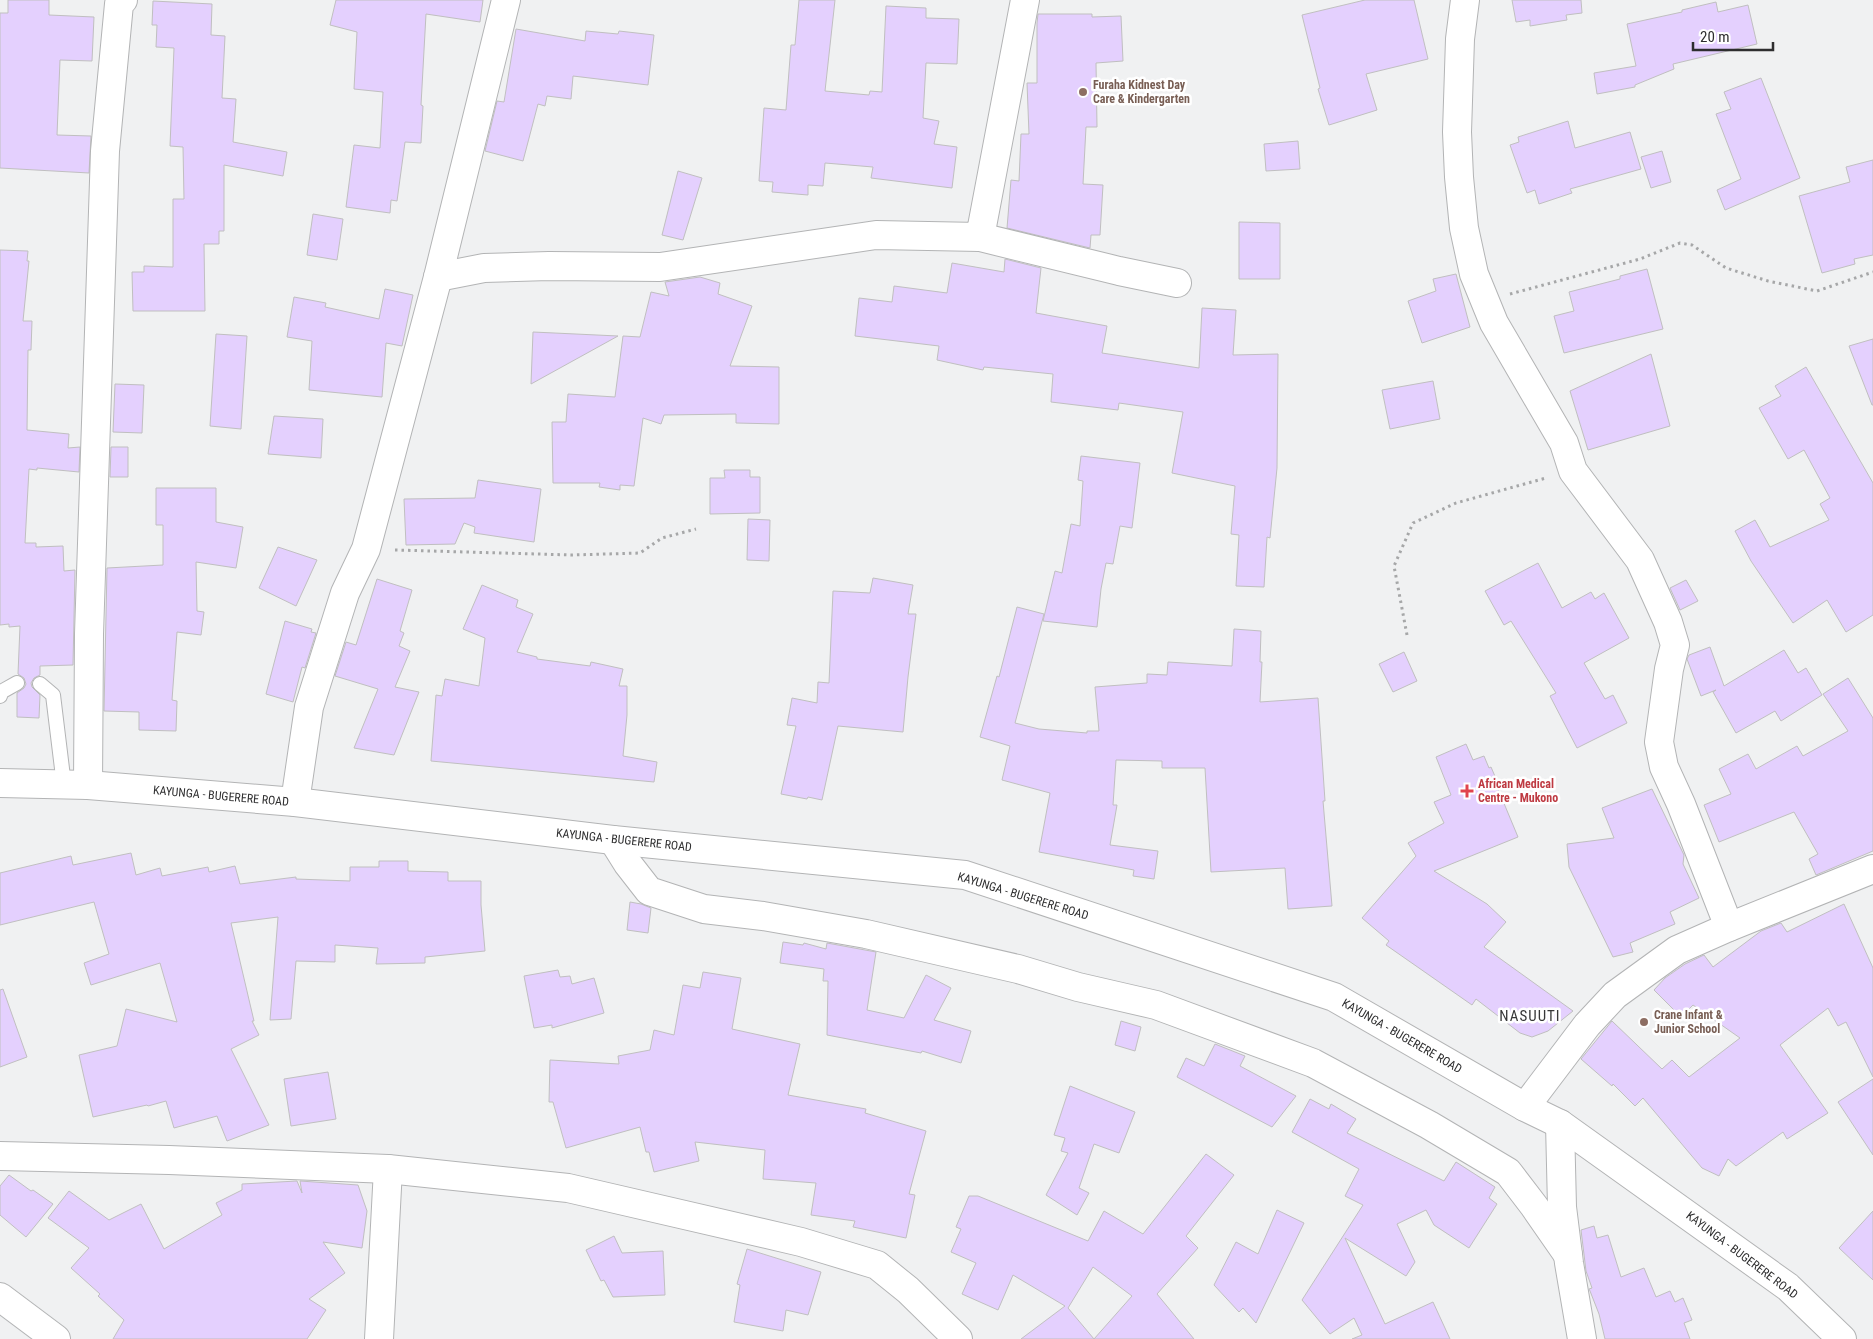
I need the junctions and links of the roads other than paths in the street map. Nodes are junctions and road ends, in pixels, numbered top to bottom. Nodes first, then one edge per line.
1 (123, 0) edge
2 (506, 0) edge
3 (1025, 0) edge
4 (1465, 0) edge
5 (980, 237) junction
6 (438, 277) junction
7 (1177, 283) dead end
8 (18, 683) dead end
9 (40, 684) dead end
10 (0, 696) edge
11 (0, 783) edge
12 (76, 785) junction
13 (295, 802) junction
14 (614, 840) junction
15 (1873, 869) edge
16 (1729, 926) junction
17 (1525, 1107) junction
18 (1560, 1124) junction
19 (0, 1156) edge
20 (388, 1169) junction
21 (1568, 1255) junction
22 (0, 1298) edge
23 (56, 1339) edge
24 (379, 1339) edge
25 (958, 1339) edge
26 (1582, 1339) edge
27 (1842, 1339) edge

1 - 12 street
2 - 6 street
3 - 5 street
4 - 16 street
5 - 6 street
5 - 7 street
6 - 13 street
8 - 10 lane
9 - 12 lane
11 - 12 street, KAYUNGA - BUGERERE ROAD
12 - 13 street, KAYUNGA - BUGERERE ROAD
13 - 14 street, KAYUNGA - BUGERERE ROAD
14 - 17 street, KAYUNGA - BUGERERE ROAD
14 - 21 street
15 - 16 street
16 - 17 street
17 - 18 street, KAYUNGA - BUGERERE ROAD
18 - 21 street
18 - 27 street, KAYUNGA - BUGERERE ROAD
19 - 20 street
20 - 24 street
20 - 25 street
21 - 26 street
22 - 23 street

